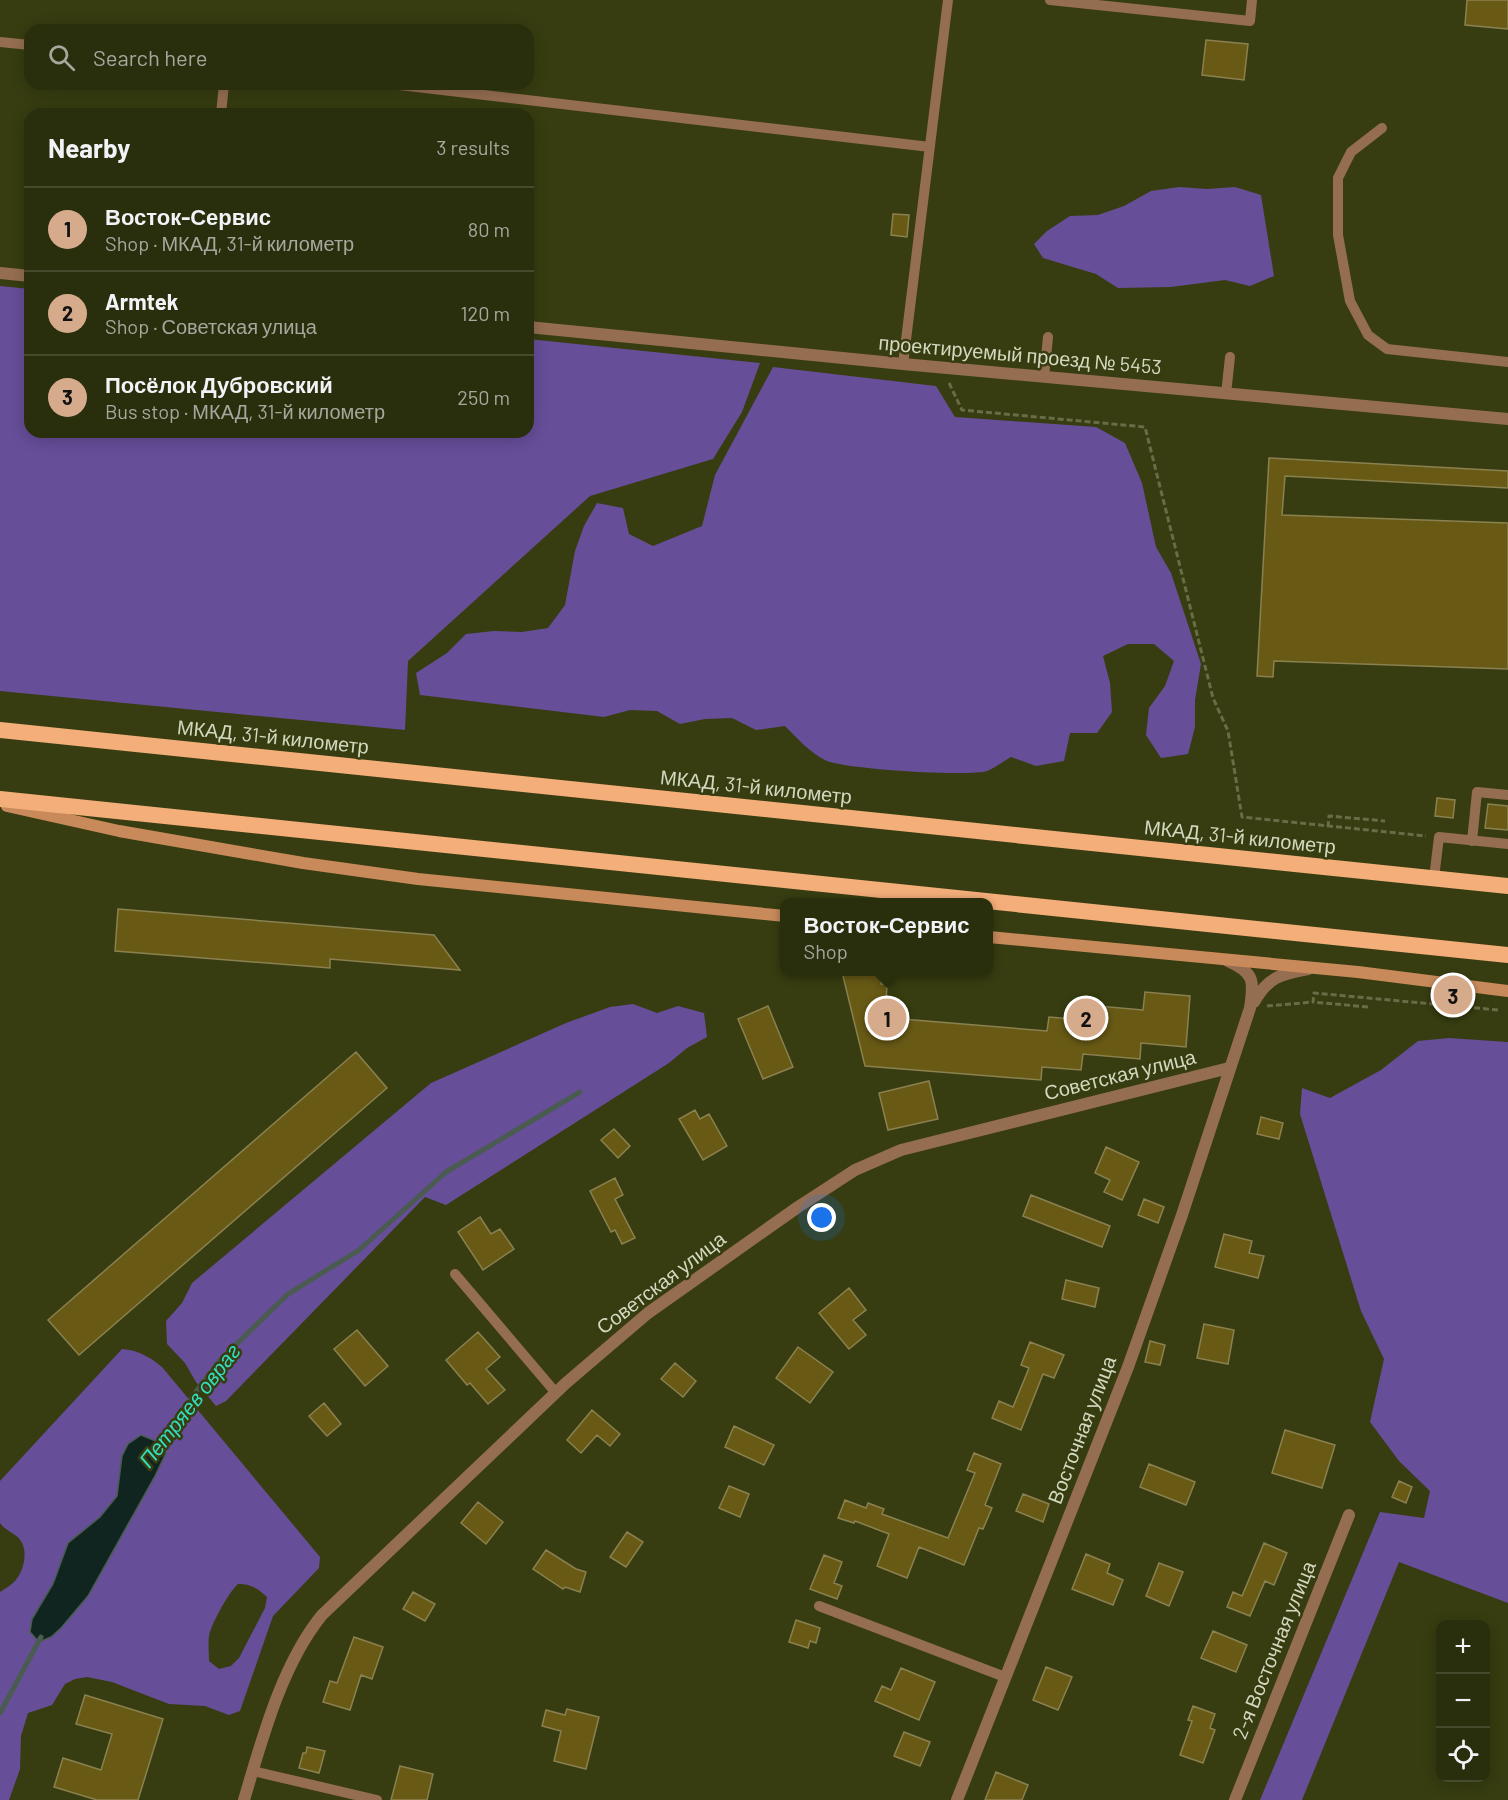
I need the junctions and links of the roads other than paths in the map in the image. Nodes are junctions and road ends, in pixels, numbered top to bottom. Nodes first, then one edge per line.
1 (948, 0) edge
2 (1050, 0) edge
3 (1252, 0) edge
4 (0, 42) edge
5 (24, 44) edge
6 (223, 90) edge
7 (442, 90) edge
8 (222, 108) edge
9 (1382, 128) dead end
10 (930, 147) junction
11 (0, 273) edge
12 (24, 275) edge
13 (534, 328) edge
14 (1048, 337) dead end
15 (1230, 357) dead end
16 (1508, 362) edge
17 (903, 364) junction
18 (1044, 377) junction
19 (1226, 394) junction
20 (1508, 419) edge
21 (0, 730) edge
22 (1508, 795) edge
23 (0, 799) edge
24 (0, 805) edge
25 (1472, 841) junction
26 (1508, 844) edge
27 (1434, 878) junction
28 (1508, 886) edge
29 (957, 898) edge
30 (993, 902) edge
31 (780, 915) edge
32 (993, 937) edge
33 (1508, 955) edge
34 (1226, 960) junction
35 (1313, 968) junction
36 (1508, 992) edge
37 (1250, 1008) junction
38 (1229, 1068) junction
39 (455, 1274) dead end
40 (556, 1393) junction
41 (1349, 1515) dead end
42 (819, 1606) dead end
43 (1005, 1677) junction
44 (253, 1772) junction
45 (244, 1800) edge
46 (377, 1800) edge
47 (957, 1800) edge
48 (1235, 1800) edge

1 - 10 lane
2 - 3 lane
4 - 5 lane
6 - 8 lane
7 - 10 lane
9 - 16 lane
10 - 17 lane
11 - 12 street
13 - 17 street, проектируемый проезд № 5453
14 - 18 lane
15 - 19 lane
17 - 18 street, проектируемый проезд № 5453
18 - 19 street, проектируемый проезд № 5453
19 - 20 street, проектируемый проезд № 5453
21 - 27 highway, МКАД, 31-й километр
22 - 25 lane
23 - 29 highway
24 - 31 main road
25 - 26 lane
25 - 27 lane
27 - 28 highway, МКАД, 31-й километр
30 - 33 highway
32 - 34 main road
34 - 35 main road
34 - 37 street
35 - 36 main road
35 - 37 street
37 - 38 street
38 - 40 street, Советская улица
38 - 43 street, Восточная улица
39 - 40 lane
40 - 44 street, Советская улица
41 - 48 street, 2-я Восточная улица
42 - 43 lane
43 - 47 street, Восточная улица
44 - 45 street, Советская улица
44 - 46 lane

